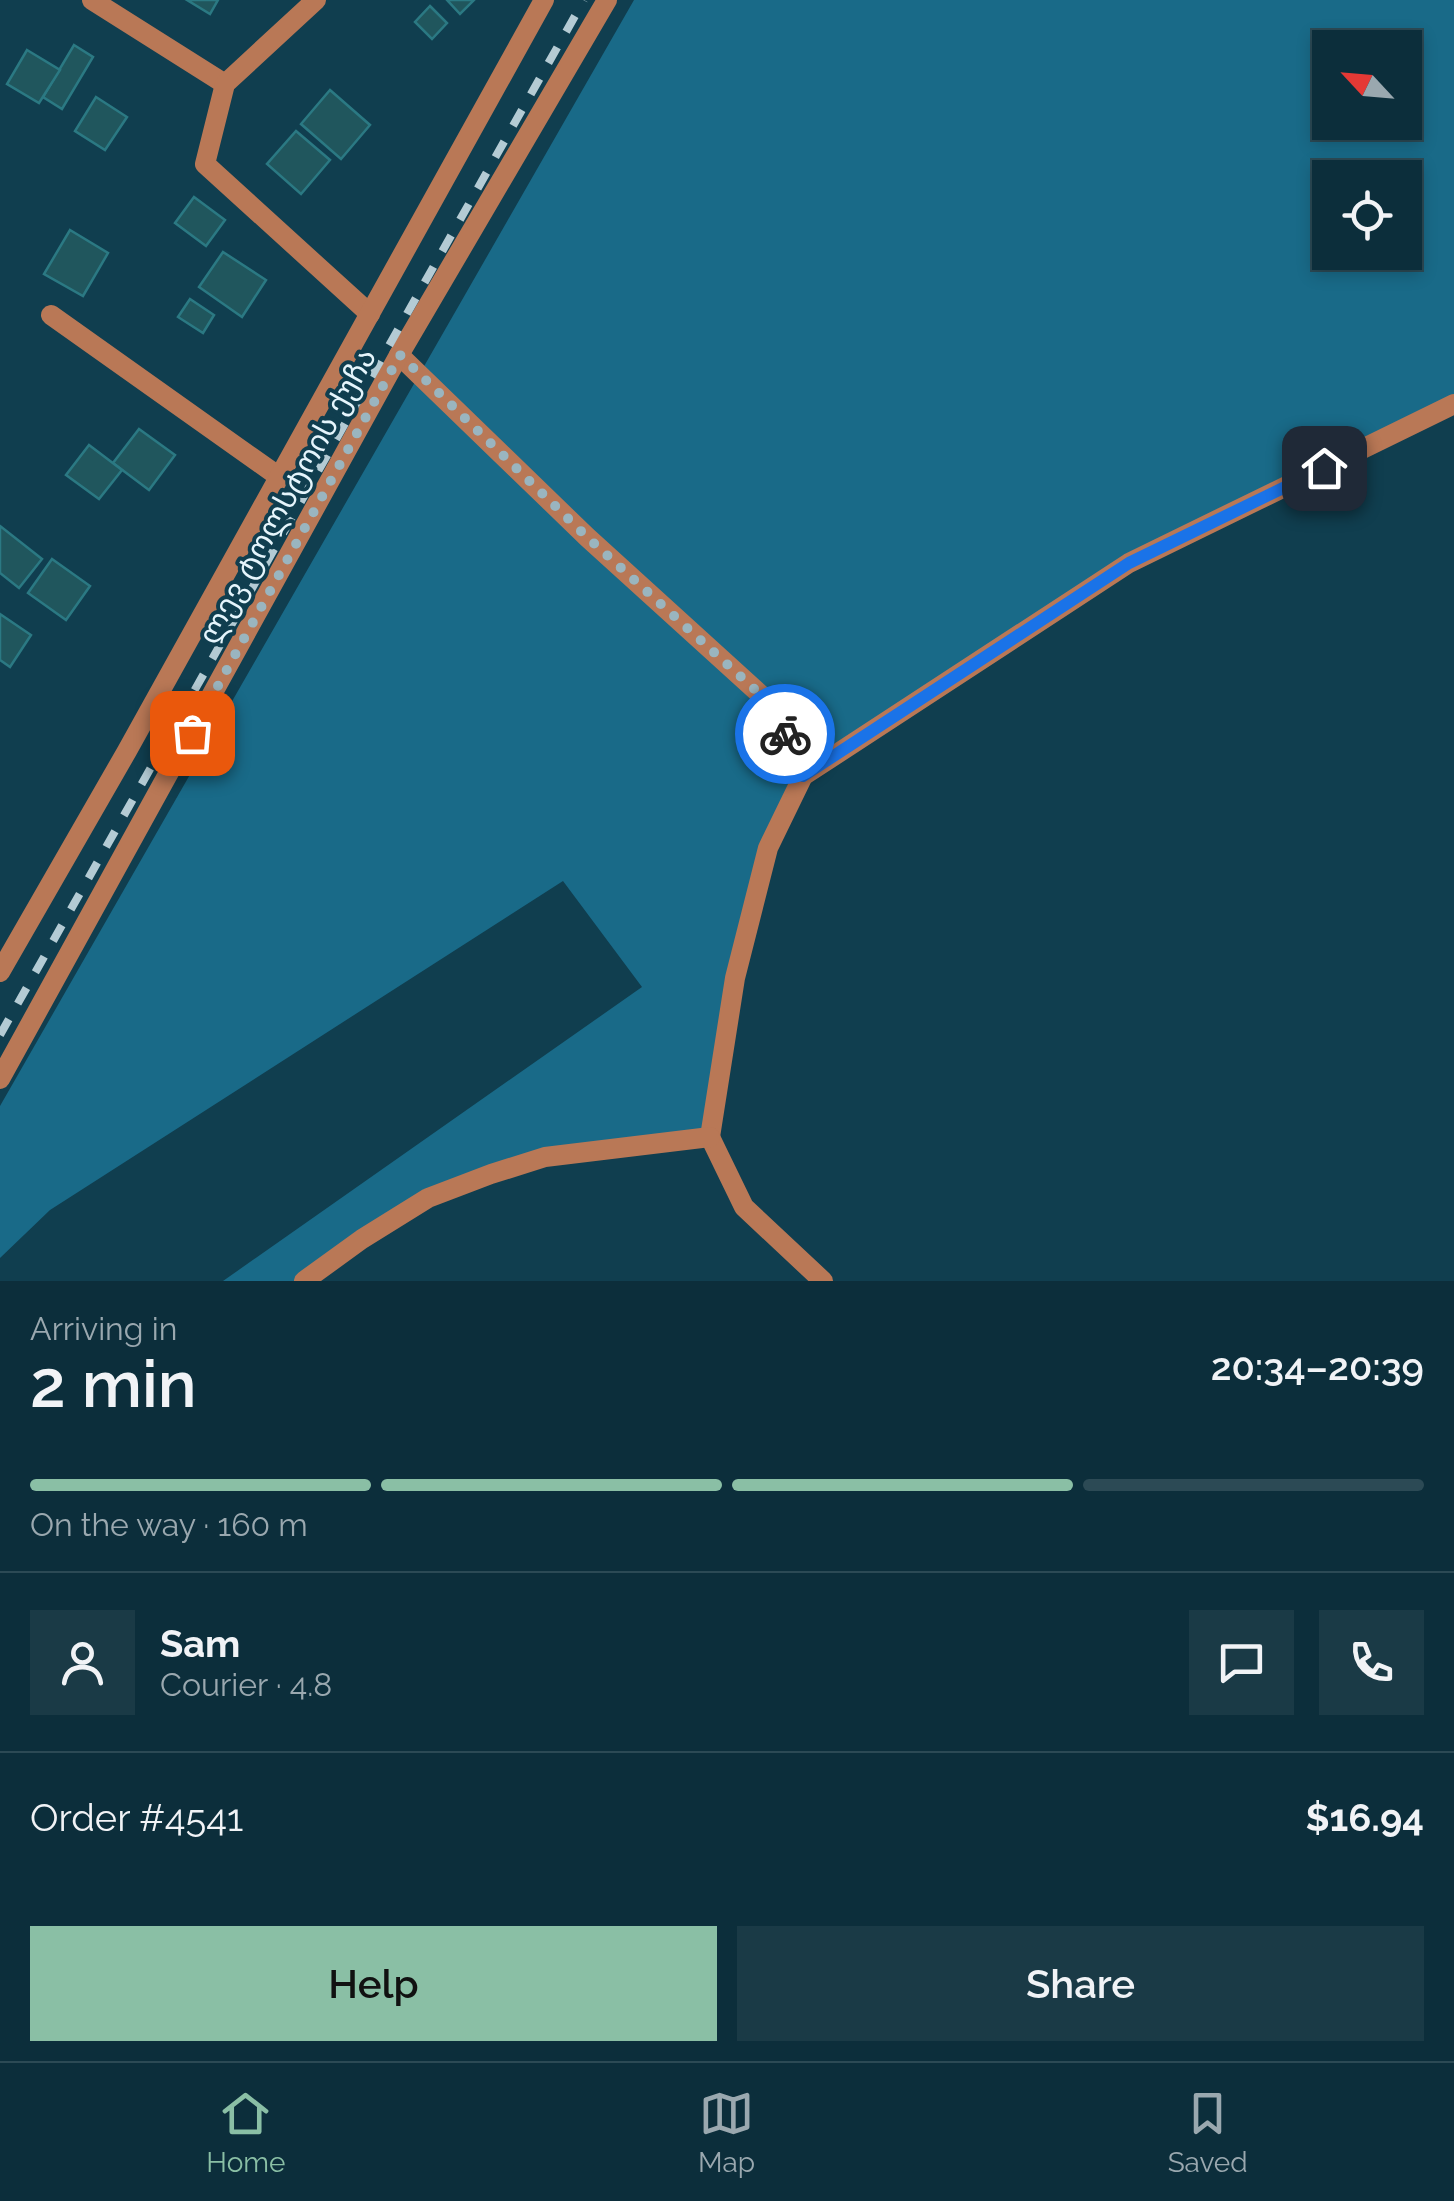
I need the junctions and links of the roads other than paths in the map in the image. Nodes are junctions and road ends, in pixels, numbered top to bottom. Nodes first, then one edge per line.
1 (92, 0) edge
2 (316, 0) edge
3 (544, 0) edge
4 (606, 0) edge
5 (225, 84) junction
6 (370, 314) junction
7 (51, 315) dead end
8 (400, 355) junction
9 (1454, 404) edge
10 (278, 476) junction
11 (803, 776) junction
12 (0, 972) edge
13 (0, 1079) edge
14 (710, 1137) junction
15 (304, 1281) edge
16 (823, 1281) edge

1 - 5 street
2 - 5 street
3 - 6 street, ლევ ტოლსტოის ქუჩა
4 - 8 street, ლევ ტოლსტოის ქუჩა
5 - 6 street
6 - 10 street, ლევ ტოლსტოის ქუჩა
7 - 10 street
8 - 11 street
8 - 13 street, ლევ ტოლსტოის ქუჩა
9 - 11 street
10 - 12 street, ლევ ტოლსტოის ქუჩა
11 - 14 street
14 - 15 street
14 - 16 street

